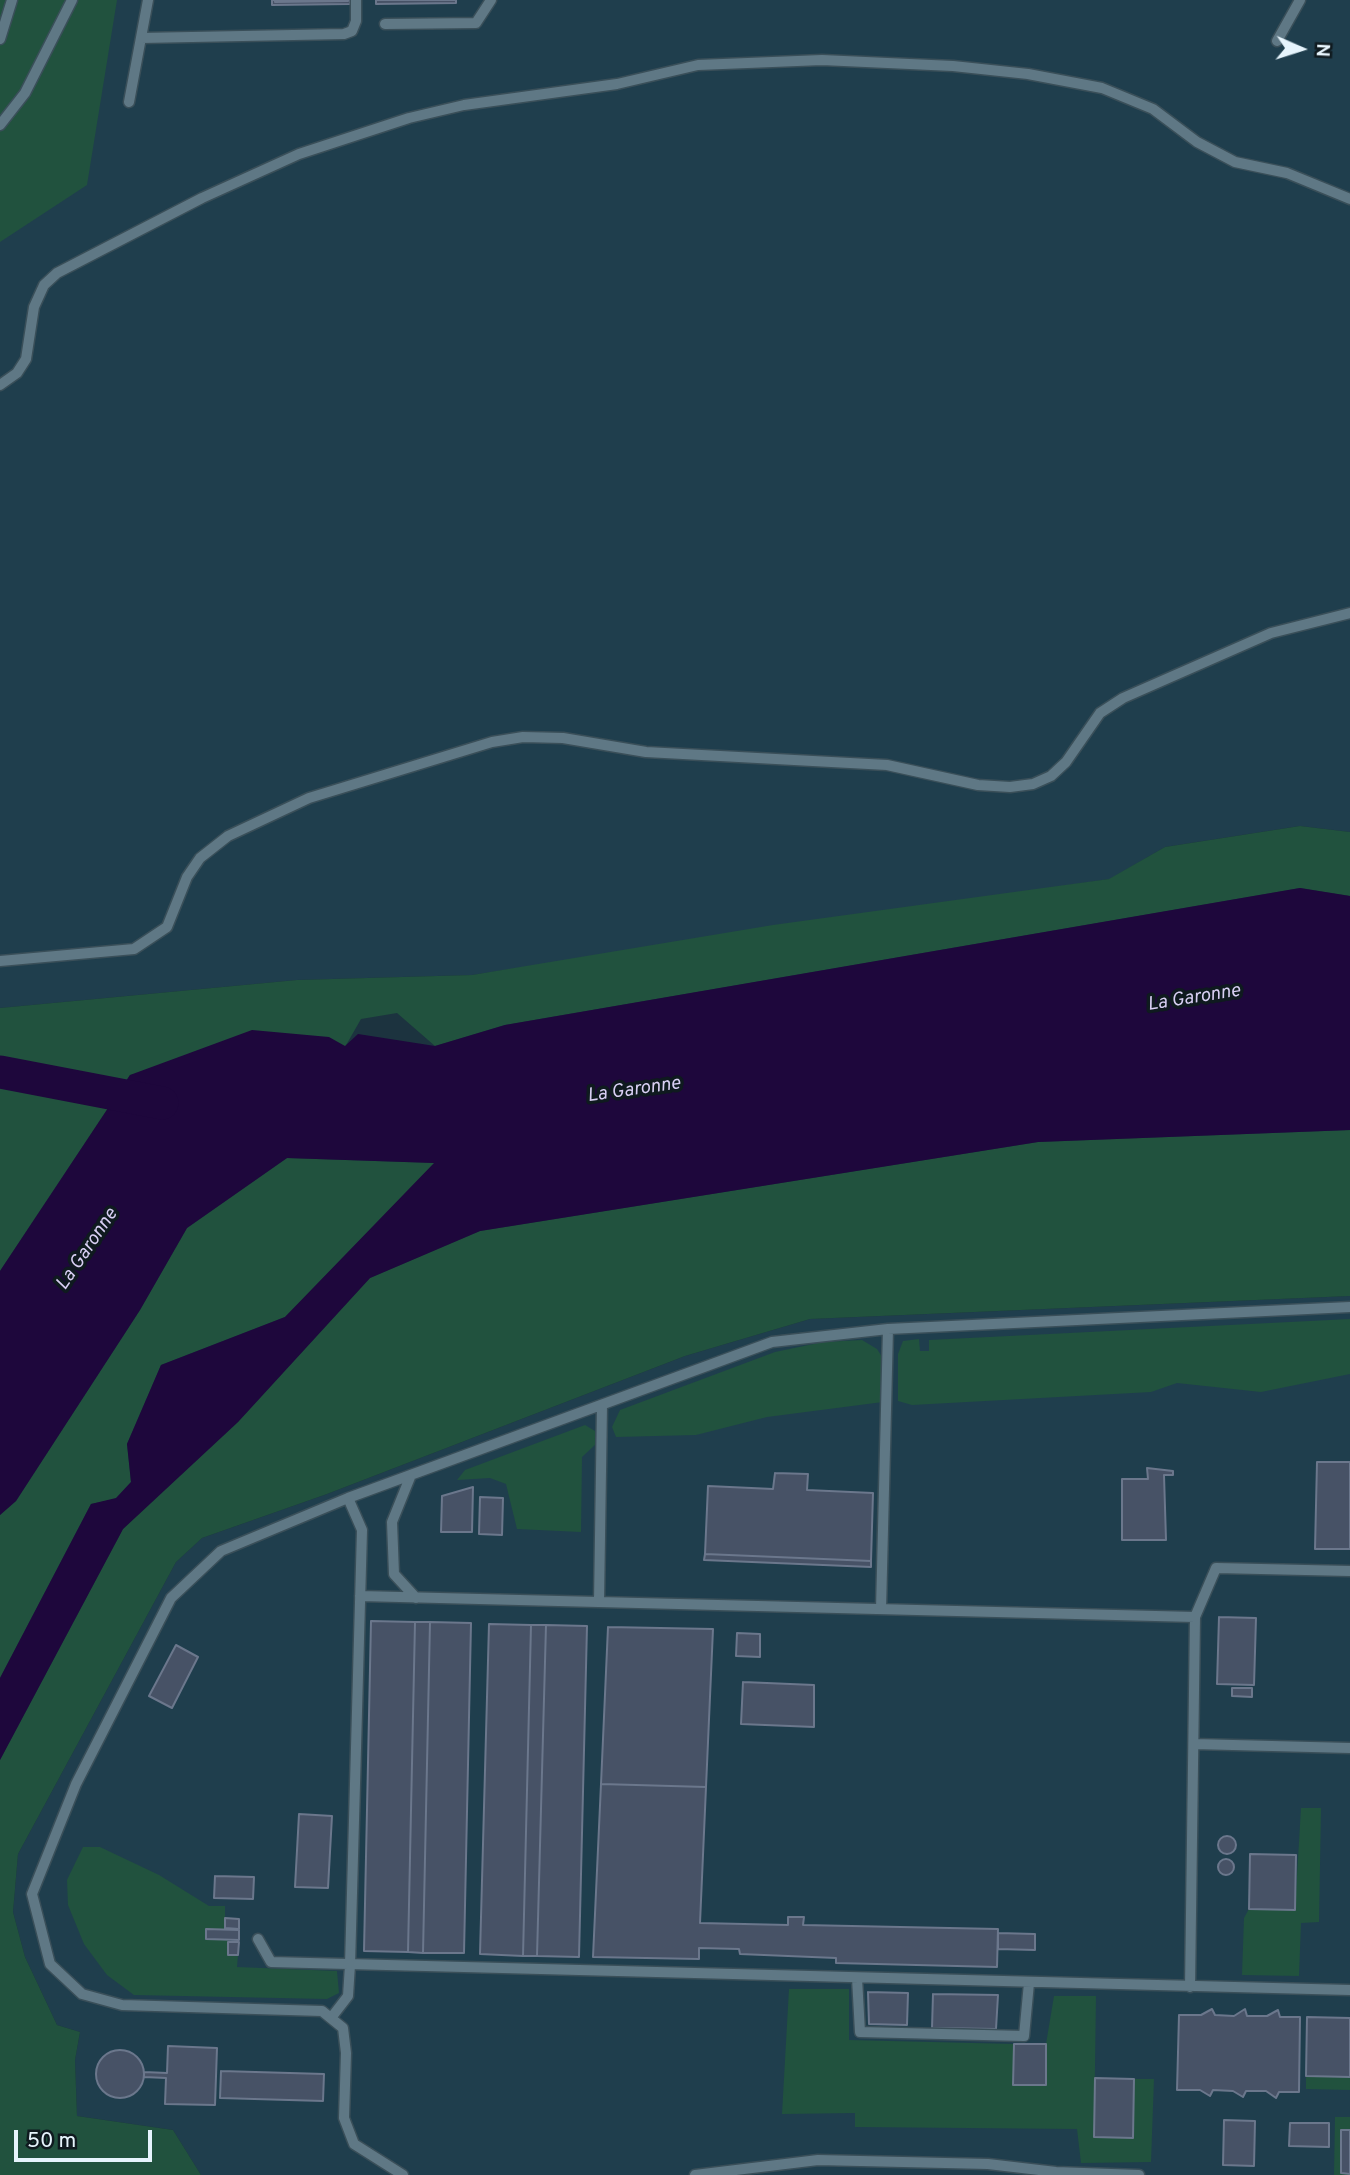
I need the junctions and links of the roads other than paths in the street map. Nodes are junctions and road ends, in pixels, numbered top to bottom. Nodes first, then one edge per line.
1 (12, 0) edge
2 (72, 0) edge
3 (148, 0) edge
4 (356, 0) edge
5 (491, 0) edge
6 (1300, 0) edge
7 (386, 24) dead end
8 (0, 38) edge
9 (141, 38) junction
10 (1277, 41) dead end
11 (129, 102) dead end
12 (0, 125) edge
13 (1350, 199) edge
14 (0, 385) edge
15 (1350, 613) edge
16 (0, 961) edge
17 (1350, 1307) edge
18 (888, 1329) junction
19 (602, 1405) junction
20 (411, 1475) junction
21 (348, 1497) junction
22 (1350, 1571) edge
23 (360, 1596) junction
24 (415, 1598) junction
25 (599, 1602) junction
26 (881, 1609) junction
27 (1195, 1617) junction
28 (1194, 1744) junction
29 (1350, 1748) edge
30 (258, 1939) dead end
31 (350, 1965) junction
32 (857, 1978) junction
33 (1029, 1983) junction
34 (1190, 1987) junction
35 (1350, 1990) edge
36 (331, 2018) junction
37 (403, 2175) edge
38 (695, 2175) edge
39 (1139, 2175) edge

1 - 8 lane
2 - 12 lane
3 - 9 lane
4 - 9 lane
5 - 7 lane
6 - 10 lane
9 - 11 lane
13 - 14 lane
15 - 16 lane
17 - 18 lane
18 - 19 lane
18 - 26 lane
19 - 20 lane
19 - 25 lane
20 - 21 lane
20 - 24 lane
21 - 23 lane
21 - 36 lane
22 - 27 lane
23 - 24 lane
23 - 31 lane
24 - 25 lane
25 - 26 lane
26 - 27 lane
27 - 28 lane
28 - 29 lane
28 - 34 lane
30 - 31 lane
31 - 32 lane
31 - 36 lane
32 - 33 lane
32 - 33 lane
33 - 34 lane
34 - 35 lane
36 - 37 lane
38 - 39 lane

